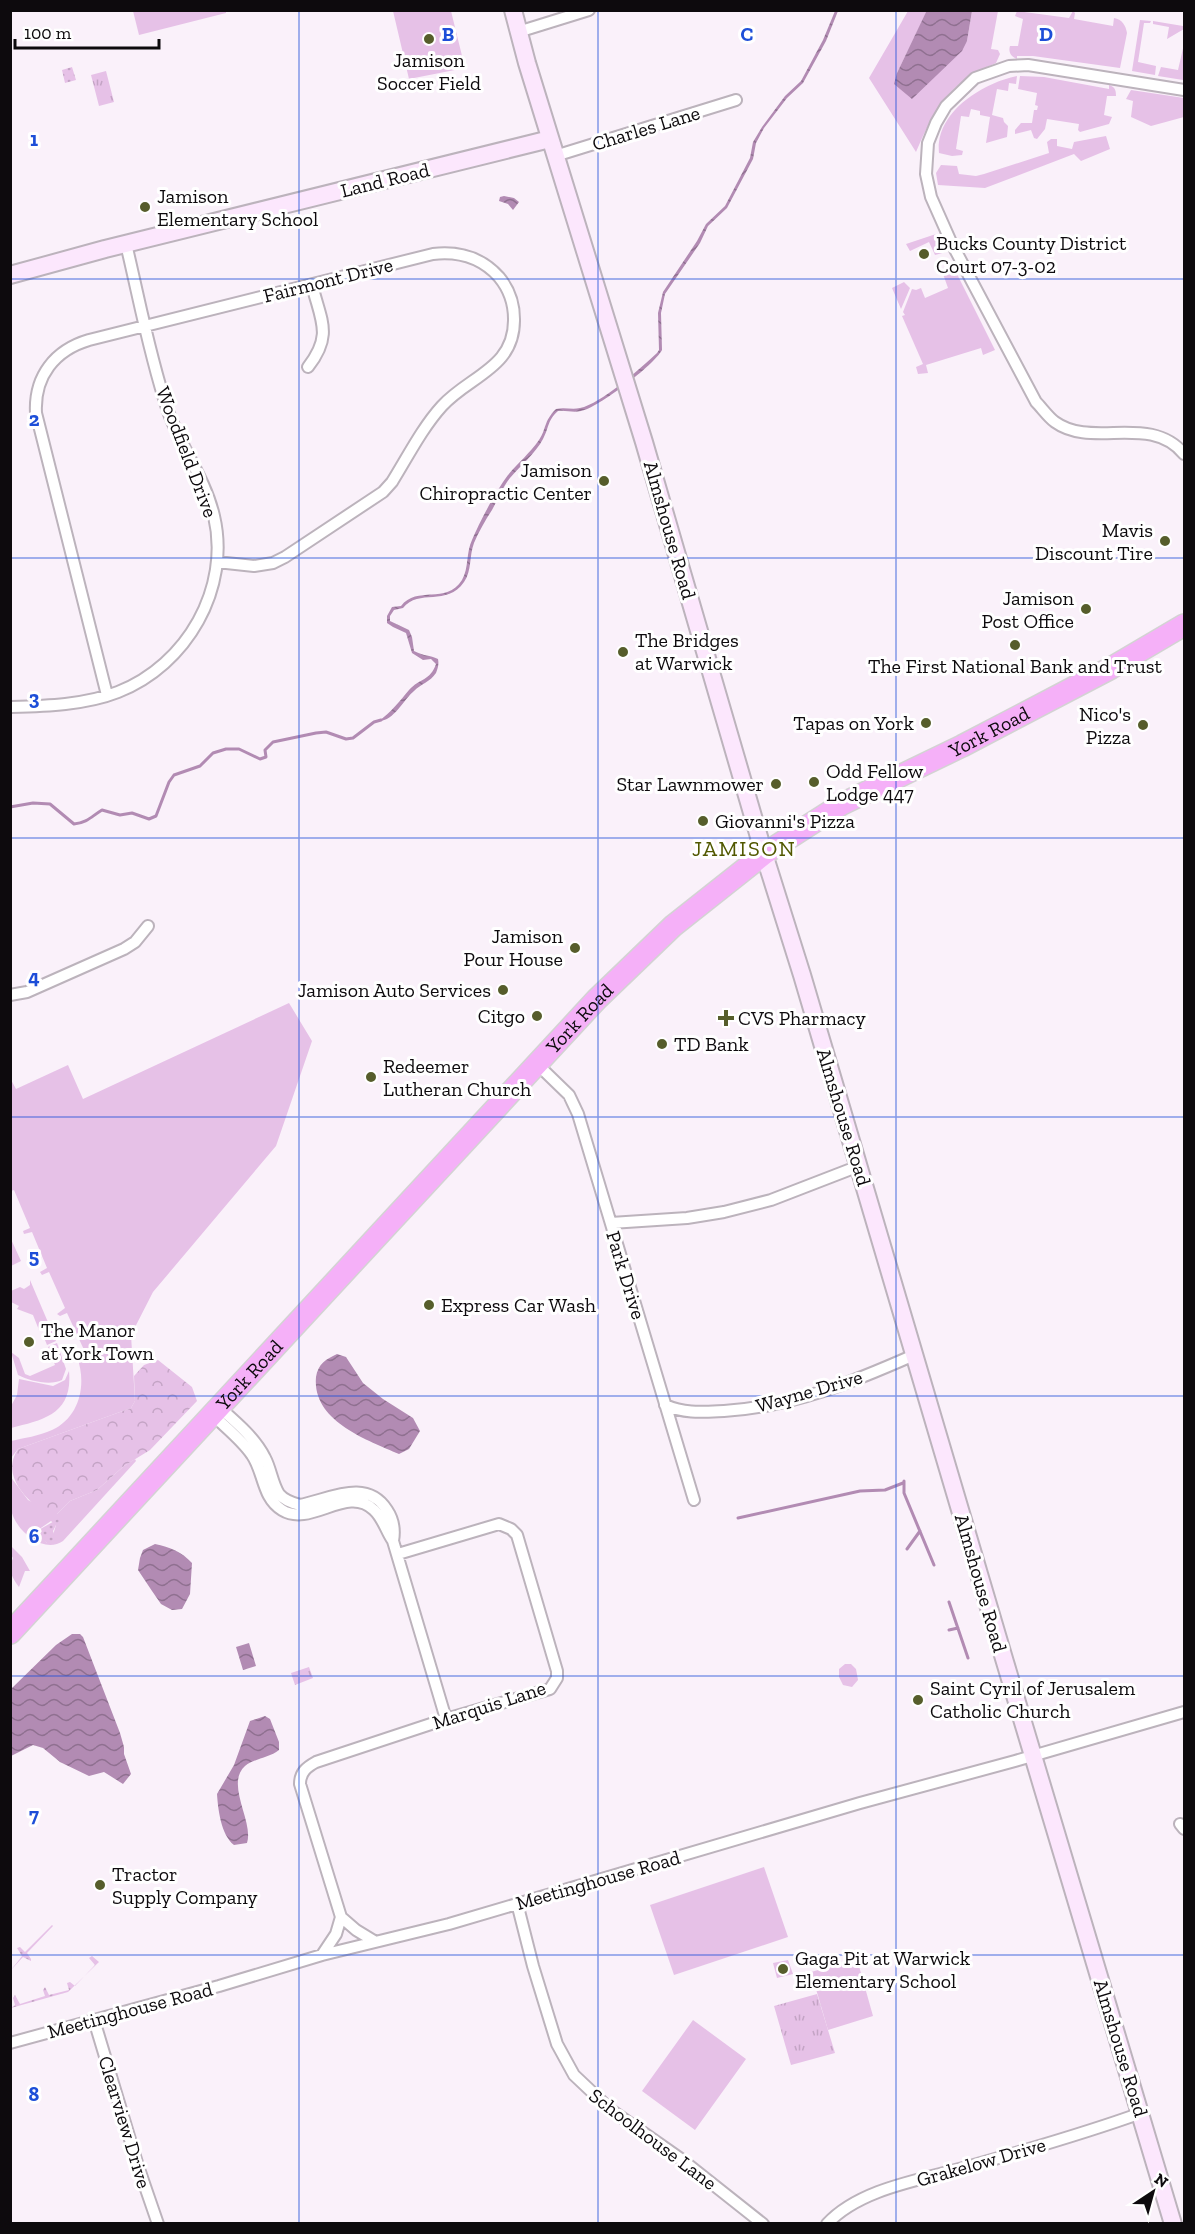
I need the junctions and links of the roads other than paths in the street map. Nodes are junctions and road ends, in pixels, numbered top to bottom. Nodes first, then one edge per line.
1 (513, 10) edge
2 (589, 10) edge
3 (518, 32) junction
4 (1185, 90) edge
5 (736, 100) dead end
6 (550, 139) junction
7 (555, 156) junction
8 (126, 244) junction
9 (10, 275) edge
10 (312, 285) junction
11 (146, 326) junction
12 (308, 367) dead end
13 (1185, 454) edge
14 (217, 562) junction
15 (1185, 626) edge
16 (107, 695) junction
17 (10, 707) edge
18 (764, 854) junction
19 (148, 926) dead end
20 (10, 995) edge
21 (537, 1064) junction
22 (858, 1166) junction
23 (611, 1223) junction
24 (914, 1355) junction
25 (665, 1405) junction
26 (217, 1412) junction
27 (694, 1500) dead end
28 (398, 1554) junction
29 (11, 1632) edge
30 (1185, 1712) edge
31 (446, 1719) junction
32 (1033, 1756) junction
33 (517, 1903) junction
34 (341, 1917) junction
35 (374, 1941) junction
36 (322, 1955) junction
37 (94, 2020) junction
38 (10, 2043) edge
39 (1141, 2113) junction
40 (158, 2223) edge
41 (763, 2223) edge
42 (827, 2223) edge
43 (1173, 2223) edge

1 - 3 main road, Almshouse Road
2 - 3 street
3 - 6 main road, Almshouse Road
4 - 13 street
5 - 7 street, Charles Lane
6 - 7 main road, Almshouse Road
6 - 8 main road, Land Road
7 - 18 main road, Almshouse Road
8 - 9 main road, Land Road
8 - 11 street, Woodfield Drive
10 - 11 street, Fairmont Drive
10 - 12 street
10 - 14 street, Fairmont Drive
11 - 14 street, Woodfield Drive
11 - 16 street, Fairmont Drive
14 - 16 street, Woodfield Drive
15 - 18 highway, York Road
16 - 17 street, Woodfield Drive
18 - 21 highway, York Road
18 - 22 main road, Almshouse Road
19 - 20 street
21 - 23 street, Park Drive
21 - 26 highway, York Road
22 - 23 street
22 - 24 main road, Almshouse Road
23 - 25 street, Park Drive
24 - 25 street, Wayne Drive
24 - 32 main road, Almshouse Road
25 - 27 street, Park Drive
26 - 28 street
26 - 29 highway, York Road
28 - 31 street
28 - 31 street, Marquis Lane
30 - 32 street, Meetinghouse Road
31 - 34 street, Marquis Lane
32 - 33 street, Meetinghouse Road
32 - 39 main road, Almshouse Road
33 - 35 street, Meetinghouse Road
33 - 41 street, Schoolhouse Lane
34 - 35 street
34 - 36 street
35 - 36 street, Meetinghouse Road
36 - 37 street, Meetinghouse Road
37 - 38 street, Meetinghouse Road
37 - 40 street, Clearview Drive
39 - 42 street, Grakelow Drive
39 - 43 main road, Almshouse Road

